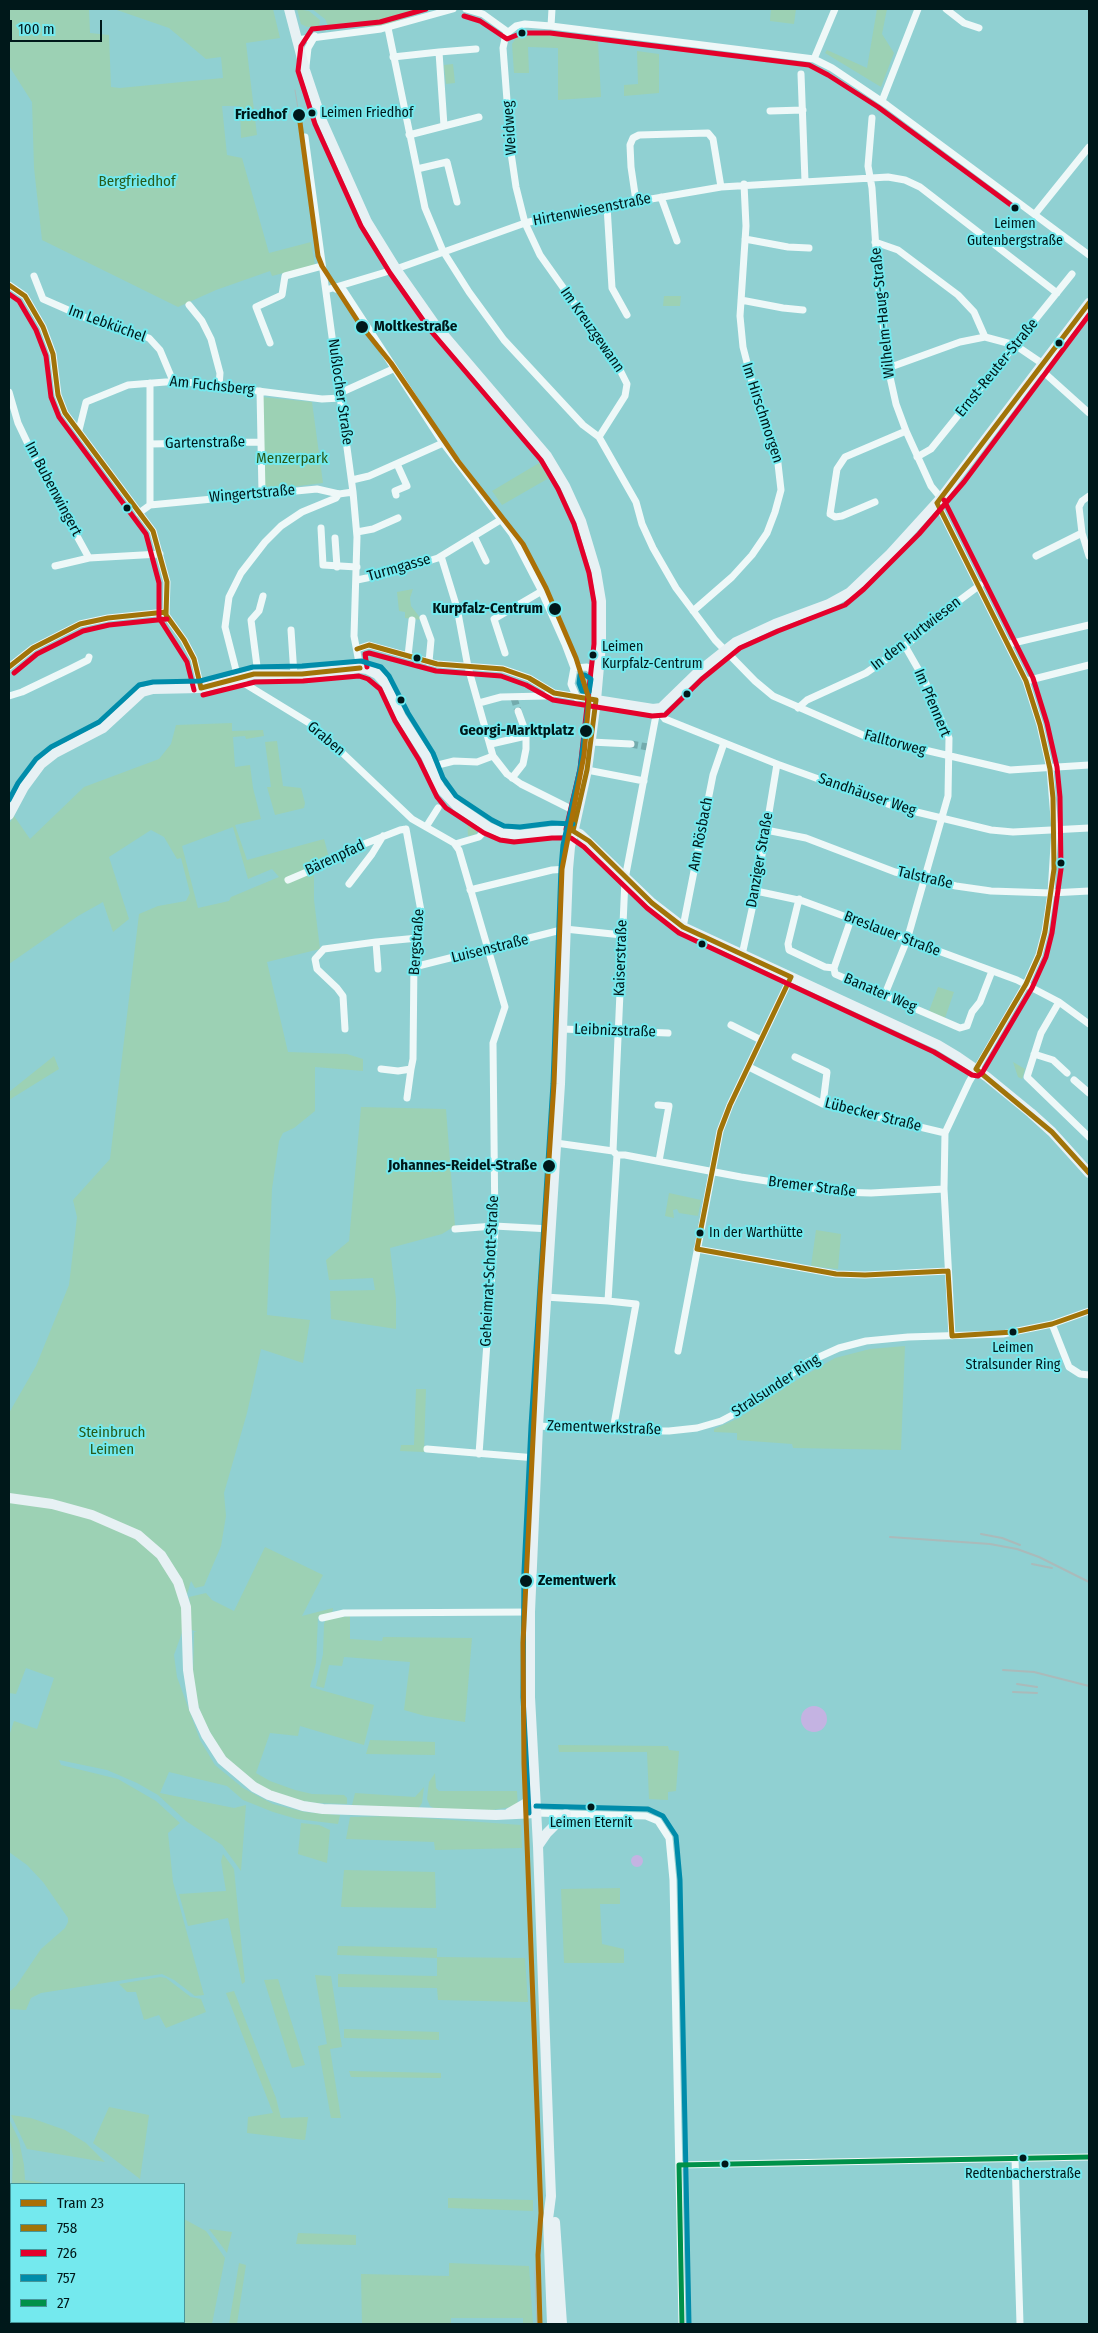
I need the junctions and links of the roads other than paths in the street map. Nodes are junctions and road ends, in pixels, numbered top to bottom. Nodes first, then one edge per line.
1 (289, 9) edge
2 (454, 9) edge
3 (466, 9) edge
4 (552, 9) edge
5 (835, 9) edge
6 (918, 9) edge
7 (946, 9) edge
8 (551, 26) junction
9 (388, 28) junction
10 (980, 28) dead end
11 (508, 32) junction
12 (315, 36) junction
13 (296, 40) junction
14 (476, 49) dead end
15 (439, 52) junction
16 (394, 57) junction
17 (814, 59) junction
18 (305, 70) junction
19 (801, 74) dead end
20 (882, 102) junction
21 (803, 110) junction
22 (770, 111) dead end
23 (479, 116) dead end
24 (872, 118) dead end
25 (444, 126) junction
26 (409, 135) junction
27 (305, 137) dead end
28 (1089, 147) edge
29 (417, 170) junction
30 (869, 178) junction
31 (806, 181) junction
32 (744, 184) junction
33 (720, 186) junction
34 (661, 197) junction
35 (636, 201) junction
36 (457, 202) dead end
37 (607, 206) junction
38 (1035, 214) junction
39 (525, 223) junction
40 (745, 239) junction
41 (677, 241) dead end
42 (875, 242) junction
43 (809, 248) dead end
44 (443, 251) junction
45 (1089, 255) edge
46 (322, 266) junction
47 (396, 269) junction
48 (1072, 274) dead end
49 (34, 276) dead end
50 (9, 285) edge
51 (336, 288) junction
52 (326, 290) junction
53 (1056, 292) junction
54 (741, 300) junction
55 (1089, 303) edge
56 (189, 305) dead end
57 (803, 310) dead end
58 (627, 315) dead end
59 (985, 337) junction
60 (270, 343) dead end
61 (1015, 346) junction
62 (1041, 366) junction
63 (888, 368) junction
64 (393, 369) junction
65 (173, 381) junction
66 (150, 383) junction
67 (219, 386) junction
68 (260, 391) junction
69 (9, 392) edge
70 (340, 395) junction
71 (1089, 412) edge
72 (79, 430) junction
73 (906, 431) junction
74 (599, 437) junction
75 (261, 442) junction
76 (150, 444) junction
77 (444, 444) junction
78 (917, 457) junction
79 (397, 464) junction
80 (352, 480) junction
81 (395, 490) dead end
82 (353, 492) junction
83 (262, 493) junction
84 (338, 494) junction
85 (1089, 496) edge
86 (939, 500) junction
87 (875, 502) dead end
88 (150, 505) junction
89 (140, 513) junction
90 (398, 518) dead end
91 (502, 519) junction
92 (321, 528) dead end
93 (357, 532) junction
94 (1082, 533) junction
95 (474, 536) junction
96 (336, 538) dead end
97 (160, 554) junction
98 (441, 556) junction
99 (1036, 556) dead end
100 (1089, 556) edge
101 (89, 558) junction
102 (486, 561) dead end
103 (56, 566) dead end
104 (338, 567) junction
105 (357, 567) junction
106 (357, 580) junction
107 (980, 585) junction
108 (543, 593) junction
109 (263, 596) dead end
110 (693, 610) junction
111 (166, 612) junction
112 (423, 618) dead end
113 (412, 620) dead end
114 (1089, 625) edge
115 (291, 630) dead end
116 (1012, 644) junction
117 (905, 646) junction
118 (357, 649) junction
119 (724, 650) junction
120 (505, 653) dead end
121 (408, 656) junction
122 (90, 657) dead end
123 (429, 662) junction
124 (1089, 665) edge
125 (9, 667) edge
126 (468, 667) junction
127 (360, 668) junction
128 (574, 668) junction
129 (258, 674) junction
130 (294, 675) junction
131 (599, 675) junction
132 (238, 678) junction
133 (1026, 681) junction
134 (223, 682) junction
135 (202, 688) junction
136 (554, 693) junction
137 (9, 696) edge
138 (577, 698) junction
139 (596, 700) junction
140 (479, 703) junction
141 (798, 708) junction
142 (657, 709) junction
143 (518, 711) tunnel mouth
144 (526, 736) junction
145 (590, 742) junction
146 (724, 743) junction
147 (490, 744) junction
148 (631, 744) tunnel mouth
149 (493, 756) junction
150 (950, 757) junction
151 (777, 764) junction
152 (1089, 766) edge
153 (430, 767) junction
154 (1050, 769) junction
155 (586, 770) junction
156 (512, 778) junction
157 (644, 781) junction
158 (438, 808) dead end
159 (577, 812) junction
160 (9, 815) edge
161 (942, 818) junction
162 (415, 821) junction
163 (426, 827) junction
164 (488, 827) junction
165 (1089, 828) edge
166 (406, 829) junction
167 (766, 830) junction
168 (1055, 830) junction
169 (573, 831) junction
170 (382, 836) junction
171 (455, 844) junction
172 (568, 869) junction
173 (625, 879) junction
174 (924, 879) junction
175 (288, 880) dead end
176 (349, 884) dead end
177 (470, 890) junction
178 (756, 891) junction
179 (1089, 891) edge
180 (1051, 893) junction
181 (799, 899) junction
182 (850, 919) junction
183 (683, 927) junction
184 (565, 929) junction
185 (622, 935) junction
186 (418, 938) junction
187 (907, 940) junction
188 (376, 942) junction
189 (488, 949) junction
190 (742, 956) junction
191 (414, 967) junction
192 (834, 968) junction
193 (378, 969) dead end
194 (992, 971) junction
195 (791, 977) junction
196 (1026, 984) junction
197 (885, 994) junction
198 (1059, 1002) junction
199 (1088, 1019) edge
200 (730, 1025) dead end
201 (345, 1029) dead end
202 (562, 1029) junction
203 (618, 1031) junction
204 (668, 1033) dead end
205 (761, 1040) junction
206 (1034, 1054) junction
207 (795, 1057) dead end
208 (748, 1067) junction
209 (381, 1069) dead end
210 (411, 1069) junction
211 (976, 1069) junction
212 (1067, 1073) dead end
213 (1074, 1080) dead end
214 (1089, 1094) edge
215 (406, 1098) dead end
216 (823, 1104) junction
217 (658, 1105) dead end
218 (944, 1132) junction
219 (1089, 1137) edge
220 (556, 1143) junction
221 (615, 1153) junction
222 (659, 1161) junction
223 (711, 1171) junction
224 (1089, 1173) edge
225 (944, 1189) junction
226 (494, 1226) junction
227 (455, 1229) dead end
228 (551, 1230) junction
229 (697, 1249) junction
230 (948, 1271) junction
231 (546, 1296) junction
232 (608, 1301) junction
233 (1089, 1311) edge
234 (1052, 1324) junction
235 (952, 1336) junction
236 (678, 1352) dead end
237 (1089, 1375) edge
238 (538, 1426) junction
239 (613, 1430) junction
240 (670, 1431) joint
241 (427, 1449) dead end
242 (479, 1454) junction
243 (536, 1458) junction
244 (9, 1498) edge
245 (530, 1612) junction
246 (322, 1618) dead end
247 (535, 1786) junction
248 (536, 1813) junction
249 (506, 1814) junction
250 (566, 1814) junction
251 (538, 1846) junction
252 (1089, 2157) edge
253 (1015, 2158) junction
254 (679, 2165) junction
255 (551, 2196) junction
256 (552, 2324) edge
257 (562, 2324) edge
258 (682, 2324) edge
259 (1020, 2324) edge

1 - 13 main road
2 - 9 street
3 - 11 street
4 - 8 street
5 - 17 street
6 - 20 street
7 - 10 street
8 - 11 street
8 - 17 street
9 - 12 street
9 - 16 street, Falltorweg
11 - 39 street, Weidweg
12 - 13 street
12 - 18 street
13 - 18 main road
14 - 15 street
15 - 16 street
15 - 25 street
16 - 26 street, Falltorweg
17 - 20 street
18 - 47 main road
19 - 21 street
20 - 38 street
21 - 22 street
21 - 31 street
23 - 25 street
24 - 30 street, Wilhelm-Haug-Straße
25 - 26 street
26 - 29 street, Falltorweg
27 - 46 street, Nußlocher Straße
28 - 38 street
29 - 36 street
29 - 44 street, Falltorweg
30 - 31 street, Hirtenwiesenstraße
30 - 42 street, Wilhelm-Haug-Straße
30 - 53 street, Hirtenwiesenstraße
31 - 32 street, Hirtenwiesenstraße
32 - 33 street, Hirtenwiesenstraße
32 - 40 street, Im Hirschmorgen
33 - 34 street, Hirtenwiesenstraße
33 - 35 street
34 - 35 street, Hirtenwiesenstraße
34 - 41 street
35 - 37 street, Hirtenwiesenstraße
37 - 39 street, Hirtenwiesenstraße
37 - 58 street
38 - 45 street
39 - 44 street, Hirtenwiesenstraße
39 - 74 street, Im Kreuzgewann
40 - 43 street
40 - 54 street, Im Hirschmorgen
42 - 59 street
42 - 63 street, Wilhelm-Haug-Straße
44 - 47 street, Hirtenwiesenstraße
44 - 74 street, Falltorweg
46 - 52 street, Nußlocher Straße
46 - 60 street
47 - 51 street, Hirtenwiesenstraße
47 - 131 main road
48 - 53 street, Ernst-Reuter-Straße
49 - 65 street, Im Lebküchel
50 - 72 street
51 - 52 street, Hirtenwiesenstraße
51 - 64 street
52 - 70 street, Nußlocher Straße
53 - 61 street, Ernst-Reuter-Straße
54 - 57 street
54 - 110 street, Im Hirschmorgen
55 - 62 main road
56 - 67 street
59 - 61 street
59 - 63 street
61 - 62 street
61 - 78 street, Ernst-Reuter-Straße
62 - 71 street
62 - 86 main road
63 - 73 street, Wilhelm-Haug-Straße
64 - 70 street
64 - 77 street
65 - 66 street, Am Fuchsberg
65 - 67 street, Am Fuchsberg
66 - 72 street, Am Fuchsberg
66 - 76 street
67 - 68 street, Am Fuchsberg
68 - 70 street, Am Fuchsberg
68 - 75 street
69 - 101 street, Im Bubenwingert
70 - 80 street, Nußlocher Straße
72 - 89 street
73 - 78 street, Wilhelm-Haug-Straße
73 - 87 street
74 - 110 street, Falltorweg
75 - 76 street, Gartenstraße
75 - 83 street
76 - 88 street
77 - 79 street
77 - 91 street
78 - 86 street, Wilhelm-Haug-Straße
79 - 80 street
79 - 81 street
80 - 82 street, Nußlocher Straße
82 - 84 street, Wingertstraße
82 - 93 street, Nußlocher Straße
83 - 84 street, Wingertstraße
83 - 88 street, Wingertstraße
84 - 132 street
85 - 94 street
86 - 107 street, Wilhelm-Haug-Straße
86 - 119 main road
88 - 89 street
89 - 97 street
90 - 93 street
91 - 95 street, Turmgasse
91 - 108 street
92 - 104 street
93 - 105 street, Nußlocher Straße
94 - 99 street
94 - 100 street
95 - 98 street, Turmgasse
95 - 102 street
96 - 104 street
97 - 101 street
97 - 111 street
98 - 106 street, Turmgasse
98 - 126 street, Turmgasse
101 - 103 street
104 - 105 street
105 - 106 street, Nußlocher Straße
106 - 118 street, Nußlocher Straße
107 - 116 street, Wilhelm-Haug-Straße
107 - 117 street, In den Furtwiesen
108 - 120 street
108 - 128 street
109 - 129 street
110 - 119 street, Falltorweg
111 - 125 street
111 - 135 street
112 - 123 street
113 - 121 street
114 - 116 street
115 - 130 street
116 - 133 street, Wilhelm-Haug-Straße
117 - 141 street, In den Furtwiesen
117 - 150 street, Im Pfennert
118 - 121 street
118 - 127 street, Nußlocher Straße
119 - 141 street, Falltorweg
119 - 142 main road
121 - 123 street
122 - 137 street
123 - 126 street
124 - 133 street
126 - 136 street
126 - 140 street, Turmgasse
127 - 130 main road
127 - 153 main road
128 - 131 street
128 - 138 street
129 - 130 main road
129 - 132 main road
131 - 139 main road
132 - 134 main road
133 - 154 street, Wilhelm-Haug-Straße
134 - 135 main road
134 - 162 street, Graben
135 - 160 main road
136 - 138 street
136 - 140 street
138 - 139 street
139 - 142 main road
139 - 145 main road
140 - 147 street, Turmgasse
141 - 150 street, Falltorweg
142 - 146 street, Sandhäuser Weg
142 - 157 street, Kaiserstraße
143 - 144 street
144 - 147 street
144 - 156 street
145 - 148 street
145 - 155 main road
146 - 151 street, Sandhäuser Weg
146 - 183 street, Am Rösbach
147 - 149 street, Turmgasse
149 - 153 street
149 - 156 street, Turmgasse
150 - 154 street, Falltorweg
150 - 161 street, Im Pfennert
151 - 161 street, Sandhäuser Weg
151 - 167 street, Danziger Straße
152 - 154 street, Falltorweg
153 - 164 main road
154 - 168 street, Wilhelm-Haug-Straße
155 - 157 street
155 - 159 main road
156 - 159 street, Turmgasse
157 - 173 street, Kaiserstraße
158 - 163 street
159 - 169 main road
161 - 168 street, Sandhäuser Weg
161 - 174 street, Im Pfennert
162 - 163 street
162 - 166 street
163 - 171 street
164 - 169 main road
164 - 171 street
165 - 168 street, Sandhäuser Weg
166 - 170 street, Bärenpfad
166 - 186 street, Bergstraße
167 - 174 street, Talstraße
167 - 178 street, Danziger Straße
168 - 180 street, Wilhelm-Haug-Straße
169 - 172 main road
169 - 173 main road
170 - 175 street, Bärenpfad
170 - 176 street, Bärenpfad
171 - 177 street, Geheimrat-Schott-Straße
172 - 177 street
172 - 184 main road
173 - 183 main road
173 - 185 street, Kaiserstraße
174 - 180 street, Talstraße
174 - 187 street, Im Pfennert
177 - 189 street, Geheimrat-Schott-Straße
178 - 181 street, Breslauer Straße
178 - 190 street, Danziger Straße
179 - 180 street, Talstraße
180 - 196 street, Wilhelm-Haug-Straße
181 - 182 street, Breslauer Straße
181 - 192 street, Banater Weg
182 - 187 street, Breslauer Straße
182 - 192 street
183 - 190 main road
184 - 185 street
184 - 189 street, Luisenstraße
184 - 202 main road
185 - 203 street, Kaiserstraße
186 - 188 street
186 - 191 street, Bergstraße
187 - 194 street, Breslauer Straße
187 - 197 street, Im Pfennert
188 - 193 street
188 - 201 street
189 - 191 street, Luisenstraße
189 - 226 street, Geheimrat-Schott-Straße
190 - 195 main road
191 - 210 street, Bergstraße
192 - 197 street, Banater Weg
194 - 196 street, Breslauer Straße
194 - 197 street, Banater Weg
195 - 205 street
195 - 211 main road
196 - 198 street, Breslauer Straße
196 - 211 street, Wilhelm-Haug-Straße
198 - 199 street, Breslauer Straße
198 - 206 street
200 - 205 street
202 - 203 street, Leibnizstraße
202 - 220 main road
203 - 204 street, Leibnizstraße
203 - 221 street, Kaiserstraße
205 - 208 street
206 - 212 street
206 - 219 street
207 - 216 street
208 - 216 street, Lübecker Straße
208 - 223 street
209 - 210 street
210 - 215 street, Bergstraße
211 - 218 street, Wilhelm-Haug-Straße
211 - 224 main road
213 - 214 street
216 - 218 street, Lübecker Straße
217 - 222 street
218 - 225 street
220 - 221 street
220 - 228 main road
221 - 222 street
221 - 232 street, Kaiserstraße
222 - 223 street
223 - 225 street, Bremer Straße
223 - 229 street
225 - 230 street
226 - 227 street
226 - 228 street
226 - 242 street, Geheimrat-Schott-Straße
228 - 231 main road
229 - 230 street
229 - 236 street
230 - 235 street
231 - 232 street
231 - 238 main road
232 - 239 street
233 - 234 street, Stralsunder Ring
234 - 235 street, Stralsunder Ring
234 - 237 street
235 - 240 street, Stralsunder Ring
238 - 239 street, Zementwerkstraße
238 - 243 main road
239 - 240 street, Zementwerkstraße
241 - 242 street
242 - 243 street
243 - 245 main road
244 - 249 main road
245 - 246 street
245 - 247 main road
247 - 248 main road
247 - 249 main road
248 - 249 main road
248 - 250 street
248 - 251 main road
250 - 251 main road
250 - 254 street
251 - 255 main road
252 - 253 street
253 - 254 street
253 - 259 street
254 - 258 street
255 - 256 main road
255 - 257 main road

